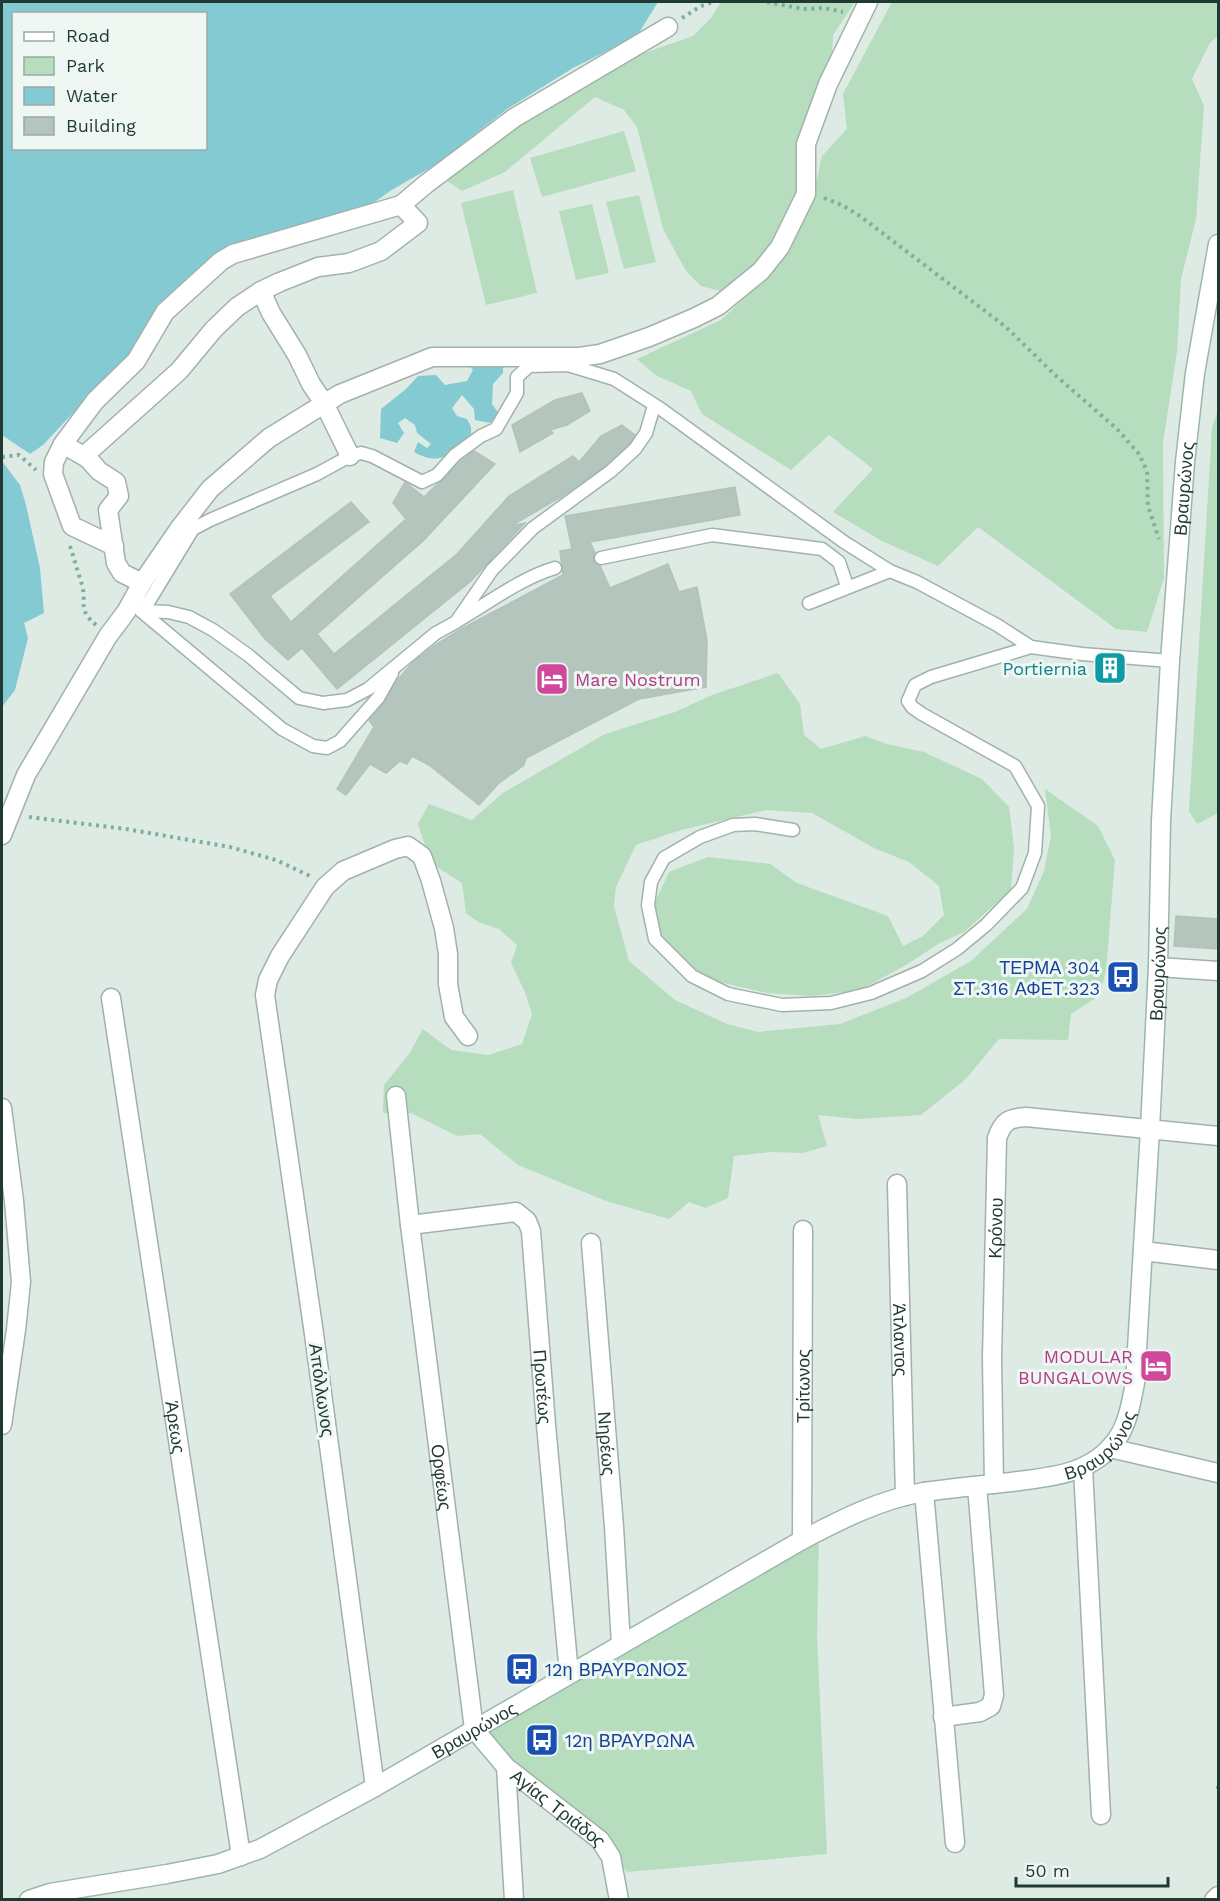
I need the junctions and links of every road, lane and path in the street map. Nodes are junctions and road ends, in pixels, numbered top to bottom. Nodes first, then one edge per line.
1 (713, 2) edge
2 (767, 2) edge
3 (864, 8) edge
4 (668, 27) joint
5 (806, 194) junction
6 (401, 205) junction
7 (1218, 244) edge
8 (261, 291) junction
9 (324, 403) junction
10 (654, 406) junction
11 (63, 444) junction
12 (350, 456) junction
13 (2, 457) edge
14 (87, 458) junction
15 (53, 474) junction
16 (72, 526) junction
17 (114, 546) junction
18 (601, 558) dead end
19 (1178, 559) junction
20 (555, 568) dead end
21 (890, 571) junction
22 (142, 583) junction
23 (848, 586) junction
24 (809, 603) dead end
25 (136, 608) junction
26 (456, 622) junction
27 (108, 636) junction
28 (1031, 647) junction
29 (1170, 661) junction
30 (395, 668) junction
31 (9, 814) junction
32 (793, 830) dead end
33 (2, 835) edge
34 (325, 887) junction
35 (1158, 967) junction
36 (1218, 971) edge
37 (111, 998) dead end
38 (468, 1036) dead end
39 (396, 1096) dead end
40 (2, 1108) edge
41 (1150, 1129) junction
42 (1218, 1136) edge
43 (897, 1184) dead end
44 (410, 1226) junction
45 (803, 1230) dead end
46 (591, 1243) dead end
47 (1143, 1251) junction
48 (1218, 1260) edge
49 (2, 1425) edge
50 (1110, 1448) junction
51 (1083, 1468) junction
52 (1218, 1473) edge
53 (985, 1485) junction
54 (924, 1492) junction
55 (905, 1496) junction
56 (802, 1540) junction
57 (621, 1644) junction
58 (569, 1674) junction
59 (943, 1717) junction
60 (474, 1729) junction
61 (506, 1767) junction
62 (375, 1786) junction
63 (1218, 1786) edge
64 (1218, 1791) edge
65 (1101, 1815) dead end
66 (956, 1843) dead end
67 (241, 1856) junction
68 (1218, 1896) edge
69 (29, 1899) edge
70 (514, 1899) edge
71 (619, 1899) edge
72 (1214, 1899) edge

1 - 4 path
2 - 3 path
3 - 5 street
4 - 6 street
5 - 9 street
5 - 19 path
6 - 8 street
6 - 11 street
7 - 19 street, Βραυρώνος
8 - 9 street
8 - 14 street
9 - 12 street
9 - 22 street
10 - 12 lane
10 - 21 lane
10 - 26 lane
11 - 14 street
11 - 15 street
12 - 25 lane
13 - 15 path
14 - 17 street
15 - 16 street
16 - 17 street
16 - 27 path
17 - 22 street
18 - 23 lane
19 - 29 street, Βραυρώνος
20 - 26 lane
21 - 23 lane
21 - 28 lane
22 - 25 street
23 - 24 lane
25 - 27 street
25 - 30 lane
25 - 30 lane
26 - 30 lane
27 - 31 street
28 - 29 lane
28 - 32 lane
29 - 35 street, Βραυρώνος
31 - 33 street
31 - 34 path
34 - 38 street
34 - 62 street, Απόλλωνος
35 - 36 street
35 - 41 street, Βραυρώνος
37 - 67 street, Άρεως
39 - 44 street, Ορφέως
40 - 49 street
41 - 42 street
41 - 47 street, Βραυρώνος
41 - 53 street, Κρόνου
43 - 55 street, Άτλαντος
44 - 58 street, Πρωτέως
44 - 60 street, Ορφέως
45 - 56 street, Τρίτωνος
46 - 57 street, Νηρέως
47 - 48 street
47 - 50 street, Βραυρώνος
50 - 51 street, Βραυρώνος
50 - 52 street
51 - 53 street, Βραυρώνος
51 - 65 street
53 - 54 street, Βραυρώνος
53 - 59 street
54 - 55 street, Βραυρώνος
54 - 59 street
55 - 56 street, Βραυρώνος
56 - 57 street, Βραυρώνος
57 - 58 street, Βραυρώνος
58 - 60 street, Βραυρώνος
59 - 66 street
60 - 61 street, Αγίας Τριάδος
60 - 62 street, Βραυρώνος
61 - 70 street
61 - 71 street, Αγίας Τριάδος
62 - 67 street, Βραυρώνος
63 - 64 path
67 - 69 street, Βραυρώνος
68 - 72 street

